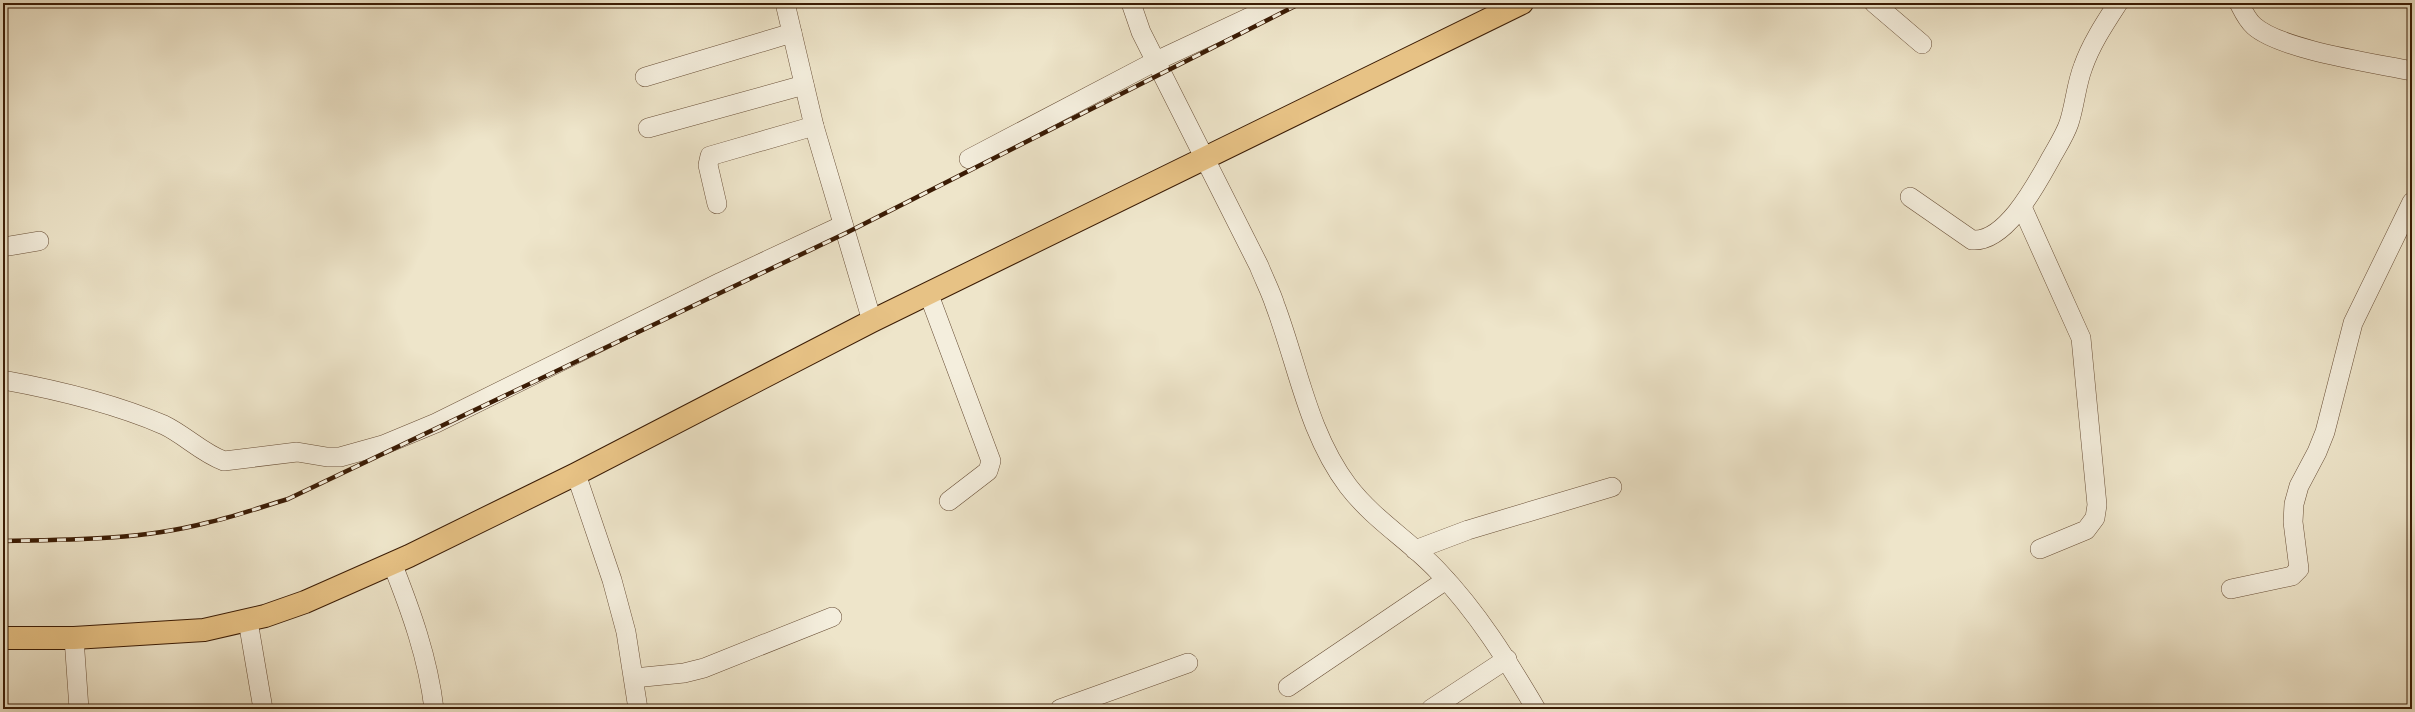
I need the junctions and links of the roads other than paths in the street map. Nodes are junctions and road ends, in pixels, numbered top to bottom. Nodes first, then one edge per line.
1 (785, 3) edge
2 (1131, 3) edge
3 (1280, 3) edge
4 (1522, 3) edge
5 (1874, 3) edge
6 (2118, 3) edge
7 (2239, 3) edge
8 (792, 33) junction
9 (1922, 44) dead end
10 (1156, 61) junction
11 (2412, 71) edge
12 (645, 77) dead end
13 (804, 85) junction
14 (814, 126) junction
15 (648, 128) dead end
16 (969, 159) dead end
17 (1206, 159) junction
18 (1910, 197) dead end
19 (2412, 202) edge
20 (717, 204) dead end
21 (2022, 207) junction
22 (843, 225) junction
23 (39, 241) dead end
24 (3, 247) edge
25 (929, 295) junction
26 (872, 321) junction
27 (3, 380) edge
28 (576, 474) junction
29 (1612, 487) dead end
30 (949, 501) dead end
31 (2040, 549) dead end
32 (1415, 550) junction
33 (392, 563) junction
34 (1446, 580) junction
35 (2231, 589) dead end
36 (832, 617) dead end
37 (248, 621) junction
38 (3, 638) edge
39 (74, 638) junction
40 (1507, 659) junction
41 (1188, 662) dead end
42 (634, 678) junction
43 (1288, 687) dead end
44 (79, 709) edge
45 (264, 709) edge
46 (434, 709) edge
47 (638, 709) edge
48 (1060, 709) edge
49 (1431, 709) edge
50 (1536, 709) edge

1 - 8 street
2 - 10 street
3 - 10 street
4 - 17 highway
5 - 9 street
6 - 21 street
7 - 11 street
8 - 12 street
8 - 13 street
10 - 16 street
10 - 17 street
13 - 14 street
13 - 15 street
14 - 20 street
14 - 22 street
17 - 25 highway
17 - 32 street
18 - 21 street
19 - 35 street
21 - 31 street
22 - 26 street
22 - 27 street
23 - 24 street
25 - 26 highway
25 - 30 street
26 - 28 highway
28 - 33 highway
28 - 42 street
29 - 32 street
32 - 34 street
33 - 37 highway
33 - 46 street
34 - 40 street
34 - 43 street
36 - 42 street
37 - 39 highway
37 - 45 street
38 - 39 highway
39 - 44 street
40 - 49 street
40 - 50 street
41 - 48 street
42 - 47 street

